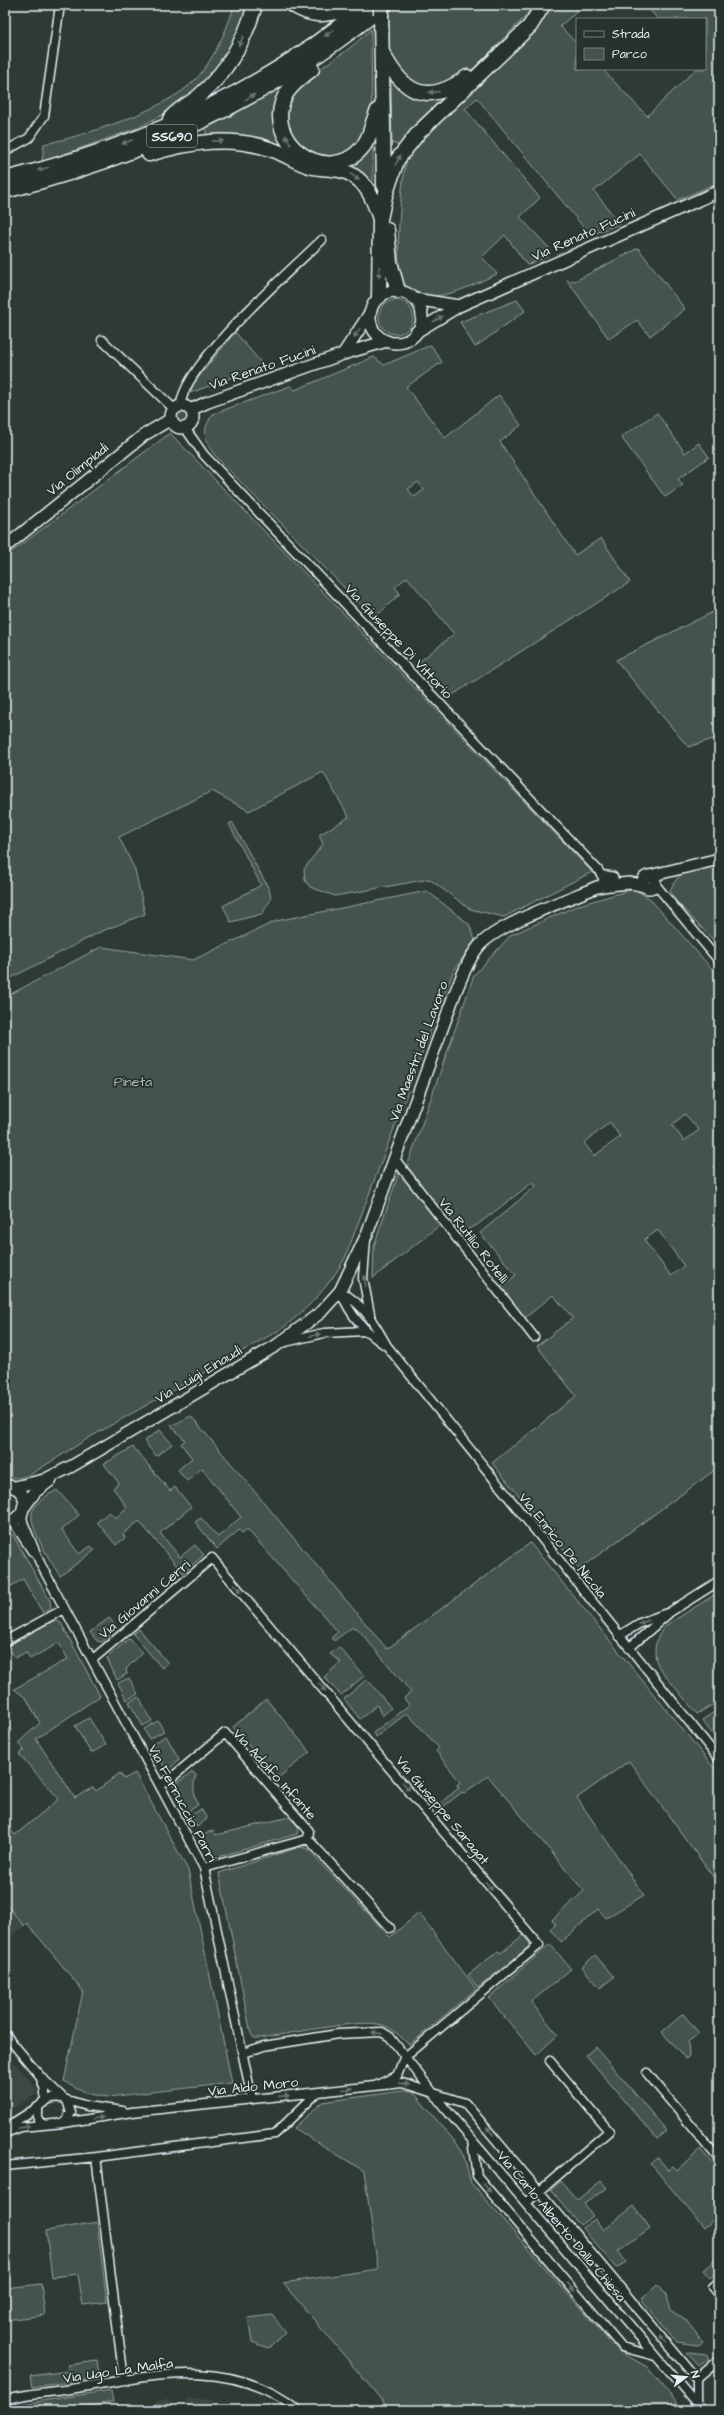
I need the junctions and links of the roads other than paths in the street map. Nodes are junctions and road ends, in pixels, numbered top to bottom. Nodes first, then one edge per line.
1 (60, 5) edge
2 (255, 5) edge
3 (293, 5) edge
4 (381, 5) edge
5 (385, 5) edge
6 (535, 5) edge
7 (543, 5) edge
8 (362, 7) edge
9 (381, 49) junction
10 (326, 50) junction
11 (381, 103) junction
12 (163, 128) junction
13 (5, 151) edge
14 (5, 179) edge
15 (5, 191) edge
16 (719, 191) edge
17 (5, 196) edge
18 (385, 196) junction
19 (380, 218) junction
20 (322, 240) dead end
21 (398, 291) junction
22 (379, 297) junction
23 (414, 299) junction
24 (459, 306) junction
25 (370, 313) junction
26 (416, 332) junction
27 (102, 340) dead end
28 (386, 341) junction
29 (343, 354) junction
30 (179, 411) junction
31 (185, 428) junction
32 (5, 547) edge
33 (719, 859) edge
34 (606, 880) junction
35 (649, 882) junction
36 (719, 961) edge
37 (394, 1158) junction
38 (367, 1234) junction
39 (340, 1291) junction
40 (372, 1319) junction
41 (365, 1331) junction
42 (534, 1337) dead end
43 (277, 1345) junction
44 (387, 1346) junction
45 (62, 1471) junction
46 (8, 1485) edge
47 (23, 1510) junction
48 (7, 1520) edge
49 (212, 1558) joint
50 (40, 1563) junction
51 (719, 1581) edge
52 (64, 1609) junction
53 (670, 1612) junction
54 (619, 1636) junction
55 (5, 1641) edge
56 (629, 1648) junction
57 (93, 1659) junction
58 (719, 1759) edge
59 (160, 1785) junction
60 (308, 1838) junction
61 (204, 1868) junction
62 (390, 1928) dead end
63 (5, 2034) edge
64 (243, 2053) junction
65 (404, 2058) junction
66 (550, 2061) dead end
67 (647, 2074) dead end
68 (40, 2076) junction
69 (377, 2085) junction
70 (431, 2090) junction
71 (317, 2093) junction
72 (64, 2099) junction
73 (252, 2099) junction
74 (45, 2101) junction
75 (38, 2107) junction
76 (132, 2112) junction
77 (64, 2123) junction
78 (43, 2124) junction
79 (5, 2128) edge
80 (5, 2133) edge
81 (472, 2139) junction
82 (96, 2158) junction
83 (719, 2159) edge
84 (5, 2166) edge
85 (540, 2190) junction
86 (526, 2203) junction
87 (719, 2282) edge
88 (719, 2294) edge
89 (655, 2356) junction
90 (719, 2360) edge
91 (697, 2379) junction
92 (124, 2380) junction
93 (5, 2400) edge
94 (699, 2407) edge
95 (298, 2410) edge

1 - 13 street
2 -> 12 highway
3 - 8 highway
4 - 9 highway, bridge
5 - 10 highway, SS690
6 -> 9 highway
18 -> 7 highway
8 -> 12 highway, SS690
9 - 11 highway
11 -> 10 highway
15 -> 10 highway, SS690
11 - 18 highway
12 -> 14 highway, SS690
16 - 24 street, Via Renato Fucini
17 -> 19 highway
18 - 19 highway
18 - 21 highway
19 -> 22 highway
20 - 30 street
21 - 22 street
21 - 23 street
22 - 25 street
23 - 24 street
23 - 26 street
26 -> 24 street, Via Renato Fucini
25 - 28 street
25 -> 29 street
26 - 28 street
27 - 30 street
28 - 29 street, Via Renato Fucini
29 - 30 street, Via Renato Fucini
30 - 31 street
30 - 31 street
30 - 32 street, Via Olimpiadi
31 - 34 street, Via Giuseppe Di Vittorio
33 - 35 street
34 - 35 street, Via Maestri del Lavoro
34 - 37 street, Via Maestri del Lavoro
35 - 36 street
37 - 38 street, Via Maestri del Lavoro
37 - 42 street, Via Rutilio Rotelli
38 - 39 street, Via Maestri del Lavoro
40 -> 38 street
39 - 40 street
39 - 41 street
39 - 43 street, Via Luigi Einaudi
40 - 44 street
43 -> 41 street
41 - 44 street
43 - 45 street, Via Luigi Einaudi
44 - 54 street, Via Enrico De Nicola
45 - 46 street, Via Luigi Einaudi
45 - 47 street, Via Luigi Einaudi
46 - 47 street
47 - 48 street
47 - 50 street, Via Ferruccio Parri
48 - 50 street, Via Ferruccio Parri
49 - 57 street, Via Giovanni Cerri
49 -> 65 street, Via Giuseppe Saragat
50 - 52 street, Via Ferruccio Parri
51 - 53 street
52 - 55 street
52 - 57 street, Via Ferruccio Parri
53 -> 54 street
53 - 56 street
54 - 56 street, Via Enrico De Nicola
56 - 58 street, Via Enrico De Nicola
57 - 59 street, Via Ferruccio Parri
59 - 60 street, Via Adolfo Infante
59 - 61 street, Via Ferruccio Parri
60 - 61 street, Via Adolfo Infante
60 - 62 street, Via Adolfo Infante
61 - 64 street, Via Ferruccio Parri
63 - 68 street
65 -> 64 street
64 - 73 street, Via Ferruccio Parri
65 - 69 street, Via Aldo Moro
65 - 70 street, Via Carlo Alberto Dalla Chiesa
66 - 85 street
67 - 83 street
68 - 72 street
68 - 74 street
69 -> 70 street, Via Aldo Moro
71 -> 69 street, Via Aldo Moro
70 - 81 street, Via Carlo Alberto Dalla Chiesa
85 -> 70 street, Via Aldo Moro
73 -> 71 street, Via Aldo Moro
71 - 82 street
72 - 74 street
72 - 76 street, Via Aldo Moro
72 - 77 street
73 - 76 street, Via Aldo Moro
74 - 75 street
75 - 78 street
75 - 79 street
77 -> 76 street, Via Aldo Moro
77 - 78 street
80 -> 78 street
81 - 86 street, Via Carlo Alberto Dalla Chiesa
81 -> 89 street
82 - 84 street
82 - 92 street
85 - 86 street
91 -> 85 street, Via Aldo Moro
86 - 89 street, Via Carlo Alberto Dalla Chiesa
87 - 88 street
89 - 94 street, Via Carlo Alberto Dalla Chiesa
90 - 91 street
91 - 94 street
92 - 93 street, Via Ugo La Malfa
92 - 95 street, Via Ugo La Malfa

